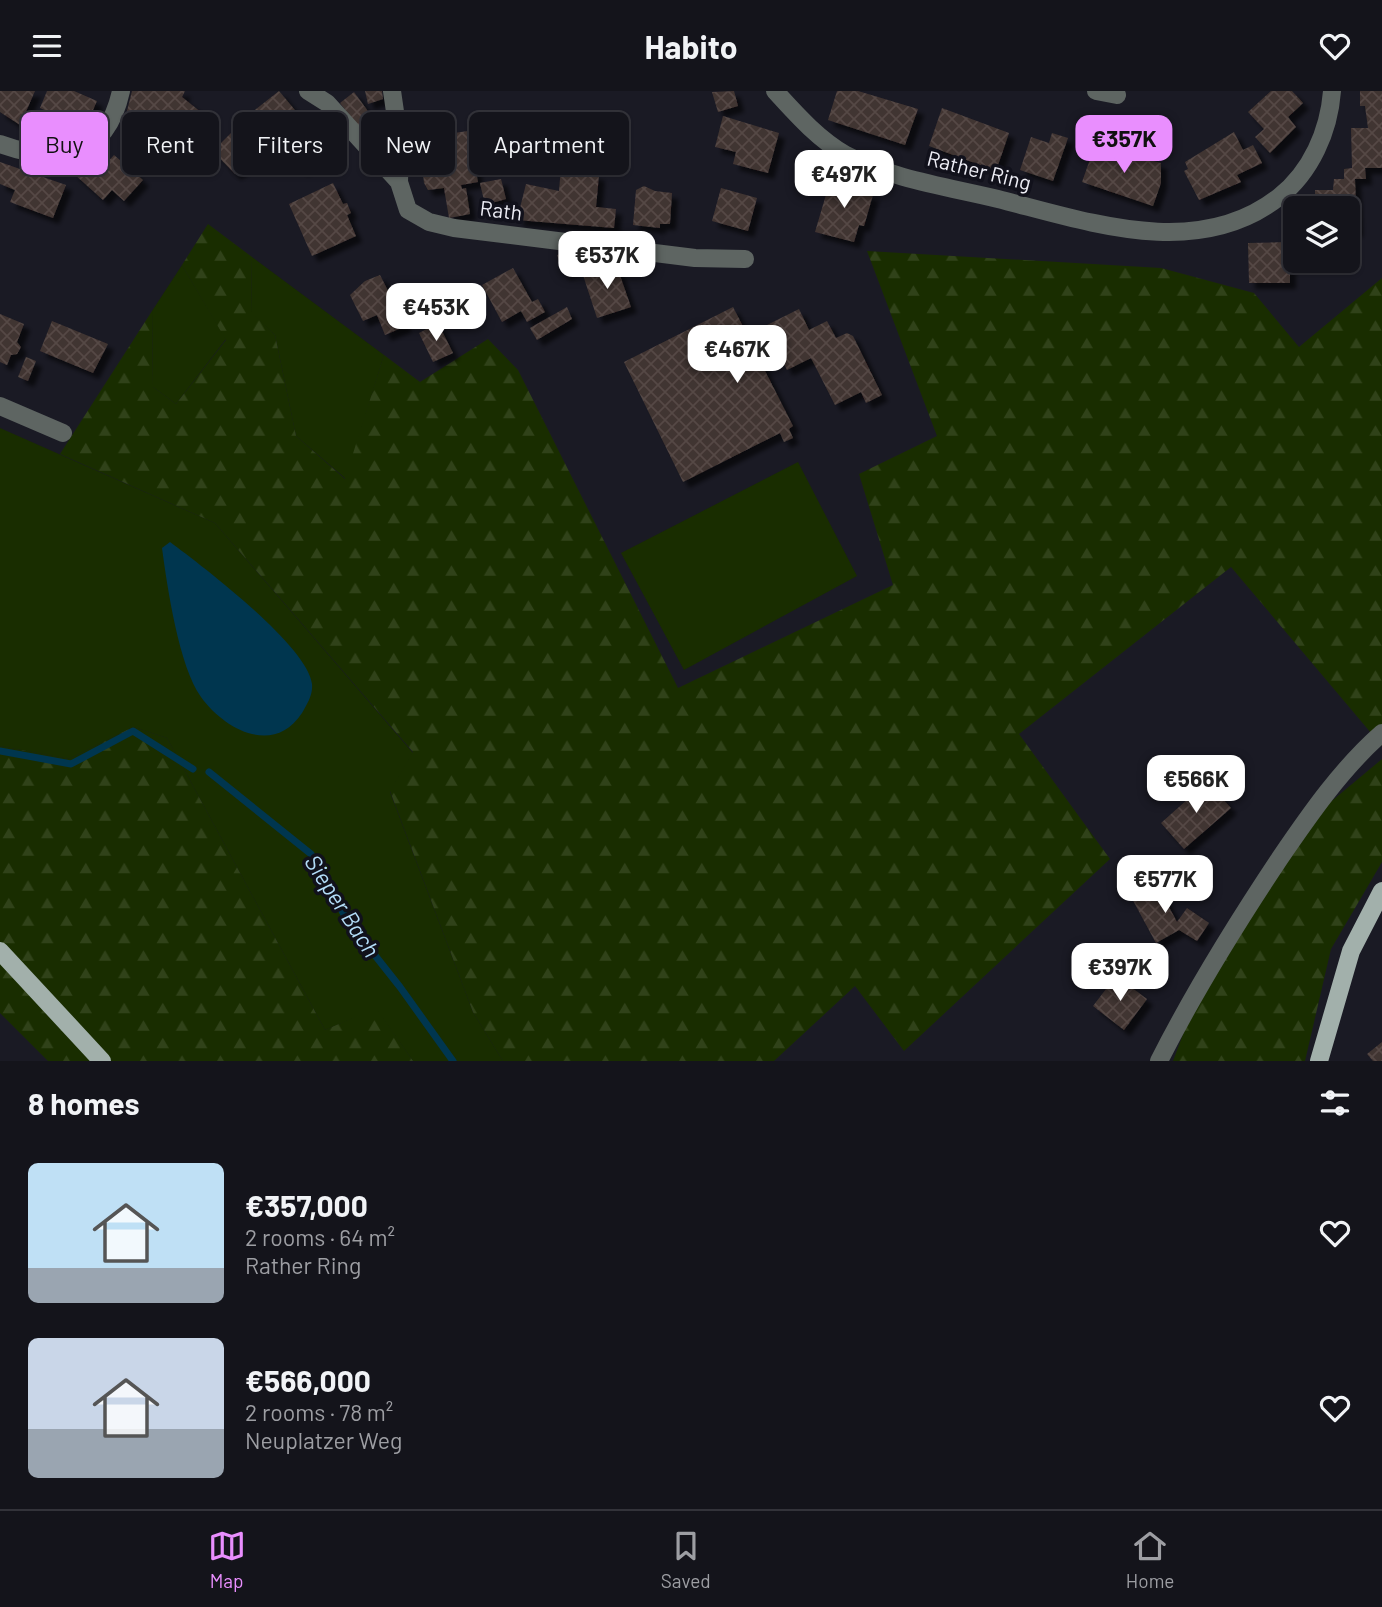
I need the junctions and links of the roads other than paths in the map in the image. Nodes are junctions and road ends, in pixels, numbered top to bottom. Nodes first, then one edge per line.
1 (121, 91) edge
2 (308, 91) edge
3 (392, 91) edge
4 (775, 91) edge
5 (1096, 91) edge
6 (1332, 91) edge
7 (1117, 95) dead end
8 (0, 144) edge
9 (399, 183) junction
10 (745, 259) dead end
11 (0, 406) edge
12 (63, 433) dead end
13 (1382, 733) edge
14 (1382, 891) edge
15 (0, 951) edge
16 (102, 1061) edge
17 (1159, 1061) edge
18 (1320, 1061) edge

1 - 8 street
2 - 9 street, Rath
3 - 9 street, Rath
4 - 6 street, Rather Ring
5 - 7 street
9 - 10 street, Rath
11 - 12 street
13 - 17 street
14 - 18 main road
15 - 16 main road

